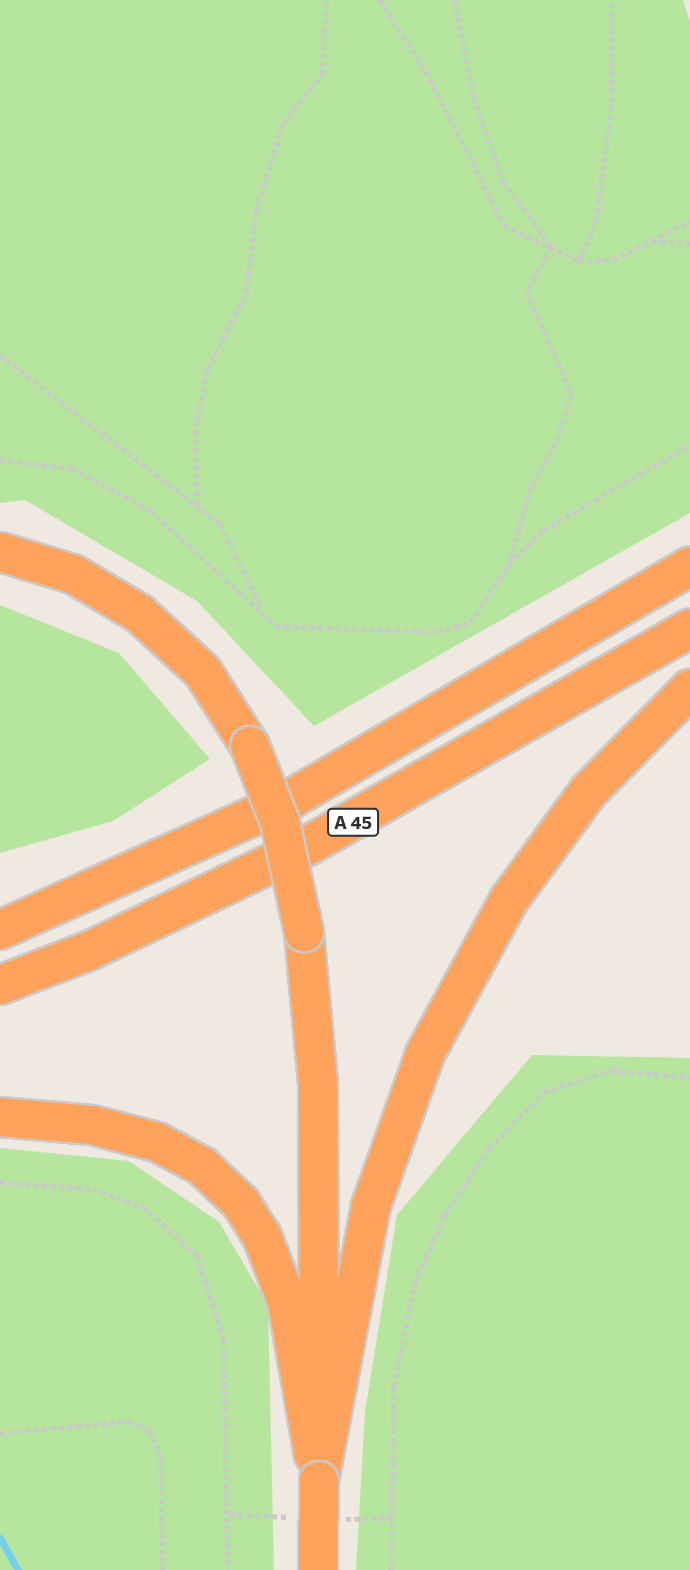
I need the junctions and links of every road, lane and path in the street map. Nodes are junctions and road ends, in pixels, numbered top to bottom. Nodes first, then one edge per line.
1 (326, 0) edge
2 (380, 0) edge
3 (455, 0) edge
4 (611, 0) edge
5 (690, 221) edge
6 (649, 241) junction
7 (690, 243) edge
8 (552, 247) junction
9 (579, 261) junction
10 (0, 355) edge
11 (690, 444) edge
12 (0, 460) edge
13 (197, 504) junction
14 (0, 552) edge
15 (509, 564) junction
16 (690, 567) edge
17 (261, 607) junction
18 (690, 629) edge
19 (690, 690) edge
20 (65, 906) junction
21 (0, 917) edge
22 (0, 930) edge
23 (0, 985) edge
24 (690, 1077) edge
25 (0, 1116) edge
26 (0, 1182) edge
27 (0, 1433) edge
28 (319, 1481) junction
29 (392, 1518) junction
30 (352, 1520) dead end
31 (163, 1570) edge
32 (228, 1570) edge
33 (318, 1570) edge
34 (391, 1570) edge

1 - 13 path
2 - 8 path
3 - 8 path
4 - 9 path
5 - 6 path
6 - 7 path
6 - 9 path
8 - 9 path
8 - 15 path
10 - 13 path
11 - 15 path
12 - 17 path
13 - 17 path
14 - 28 highway, bridge
15 - 17 path
16 - 20 highway, A 45
18 - 23 highway, A 45
19 - 28 highway
20 - 21 highway
20 - 22 highway, A 45
24 - 29 path
25 - 28 highway
26 - 32 path
27 - 31 path
28 - 33 highway, bridge
29 - 30 path
29 - 34 path

